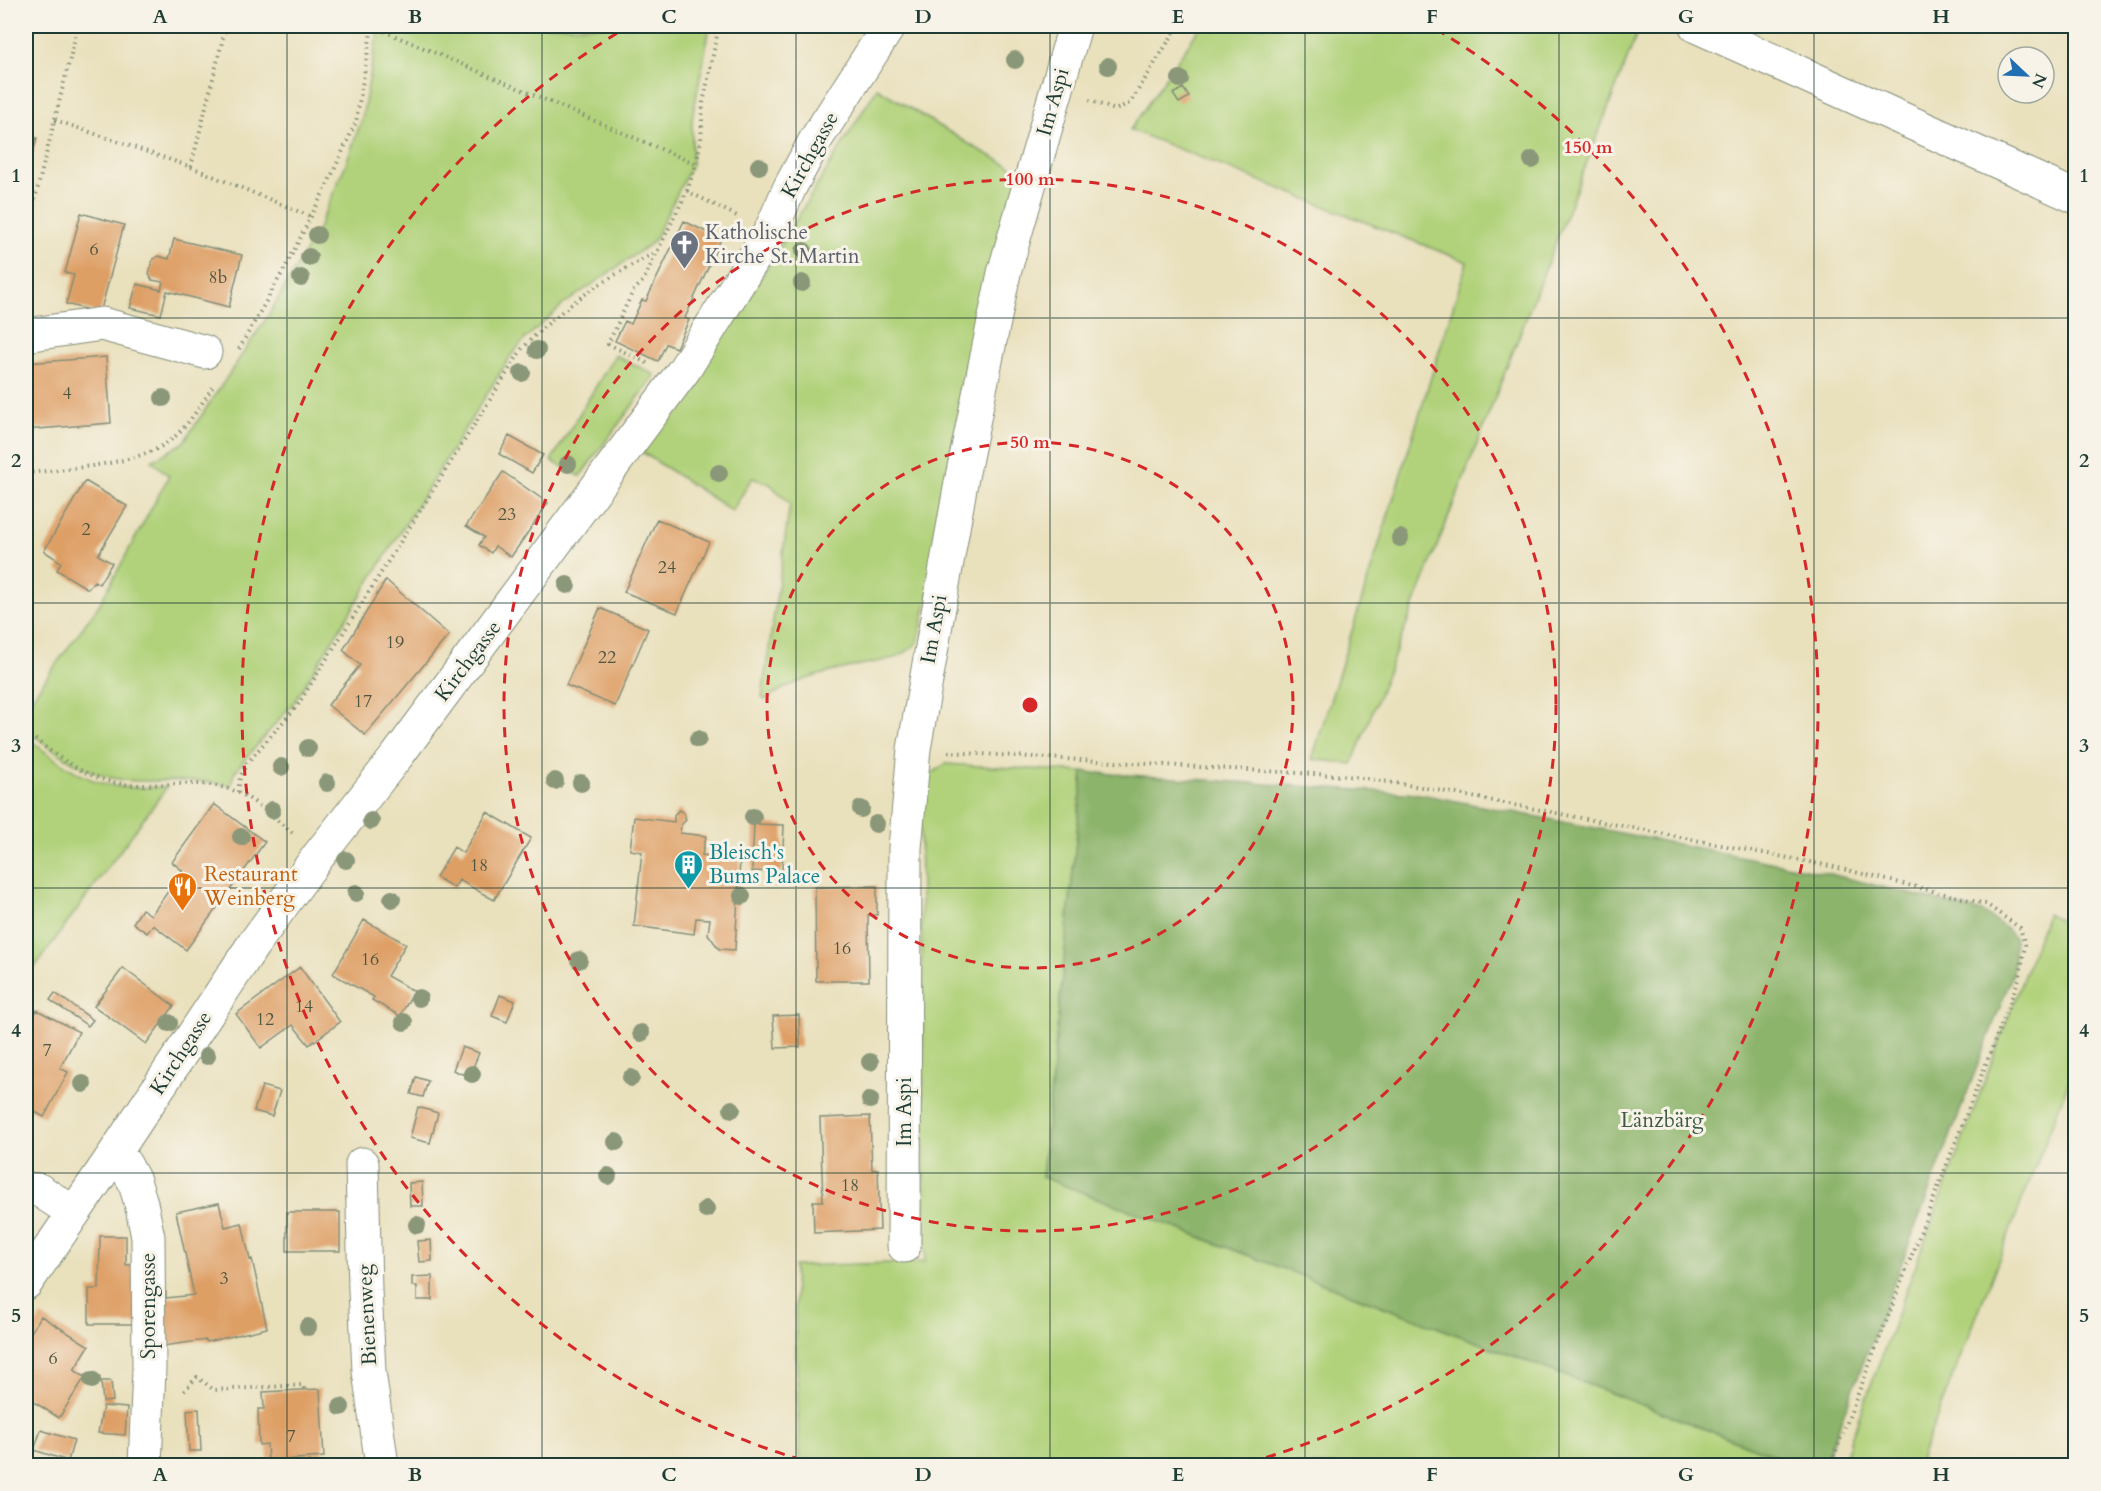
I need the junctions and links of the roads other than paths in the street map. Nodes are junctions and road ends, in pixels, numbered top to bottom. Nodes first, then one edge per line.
1 (890, 26) edge
2 (1075, 26) edge
3 (1696, 26) edge
4 (2076, 197) edge
5 (26, 335) edge
6 (219, 362) road end
7 (113, 1156) junction
8 (362, 1164) dead end
9 (26, 1189) edge
10 (74, 1213) junction
11 (904, 1246) dead end
12 (26, 1283) edge
13 (145, 1466) edge
14 (382, 1466) edge

1 - 7 street, Kirchgasse
2 - 11 street, Im Aspi
3 - 4 street
5 - 6 street
7 - 10 street, Kirchgasse
7 - 13 street, Sporengasse
8 - 14 street, Bienenweg
9 - 10 street
10 - 12 street, Kirchgasse

